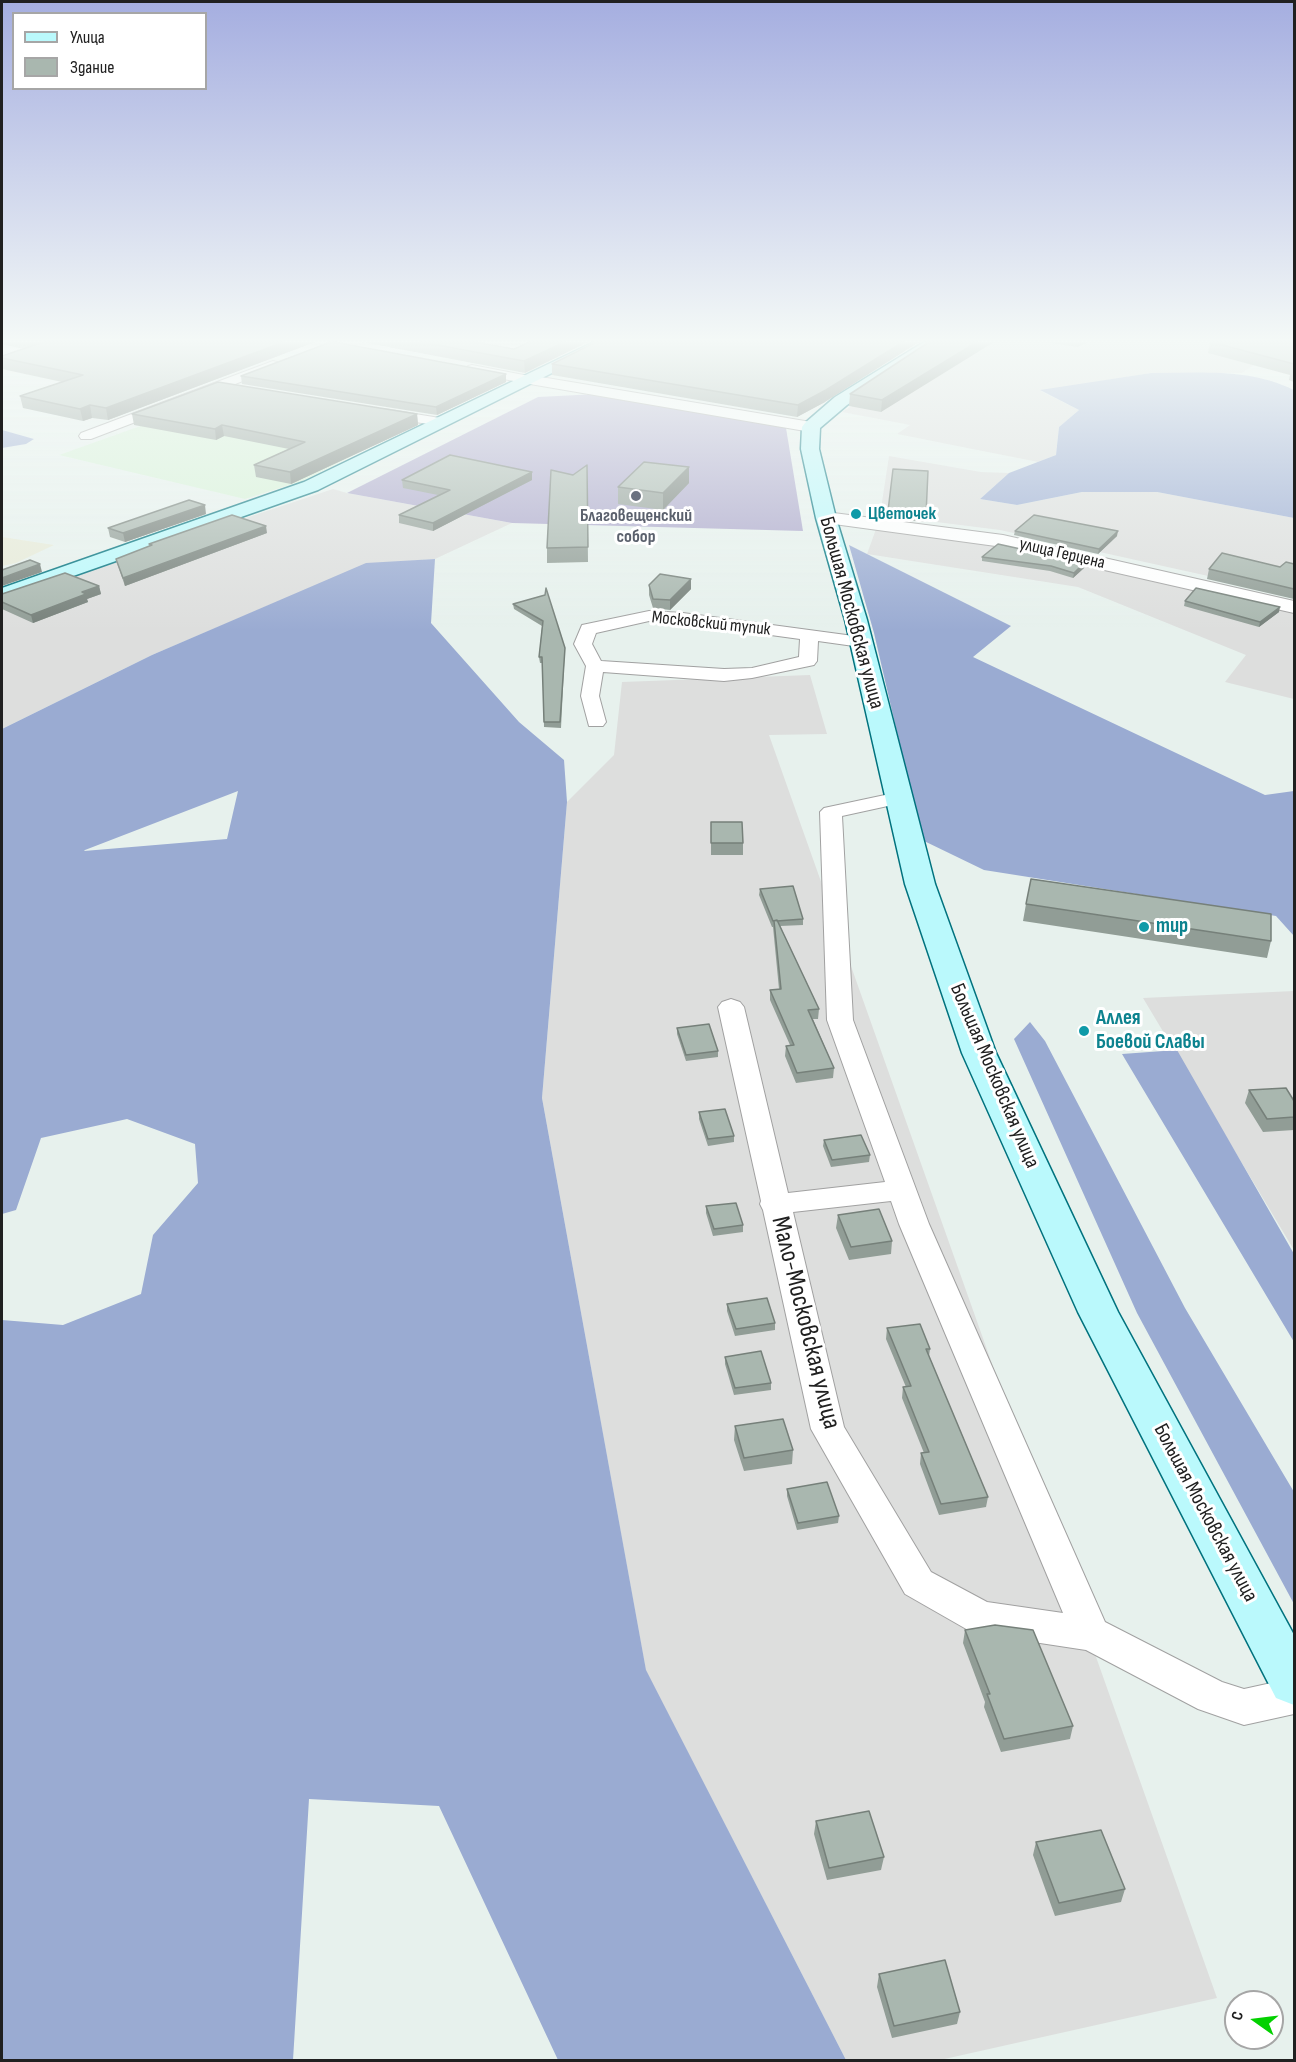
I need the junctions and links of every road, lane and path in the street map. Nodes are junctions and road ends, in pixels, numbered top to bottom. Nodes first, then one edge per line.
1 (407, 438) edge
2 (810, 438) edge
3 (826, 518) junction
4 (2, 595) edge
5 (1294, 607) edge
6 (809, 636) junction
7 (861, 642) junction
8 (595, 666) junction
9 (596, 722) dead end
10 (899, 798) junction
11 (731, 1007) dead end
12 (901, 1190) junction
13 (774, 1204) junction
14 (1091, 1634) junction
15 (1294, 1682) edge
16 (1294, 1696) edge

1 - 4 main road
2 - 3 main road, Большая Московская улица
3 - 5 street, улица Герцена
3 - 7 main road, Большая Московская улица
6 - 7 street, Московский тупик
6 - 8 street
6 - 8 street, Московский тупик
7 - 10 main road, Большая Московская улица
8 - 9 street
10 - 12 street
10 - 15 main road, Большая Московская улица
11 - 13 street, Мало-Московская улица
12 - 13 street
12 - 14 street
13 - 14 street, Мало-Московская улица
14 - 16 street, Мало-Московская улица

